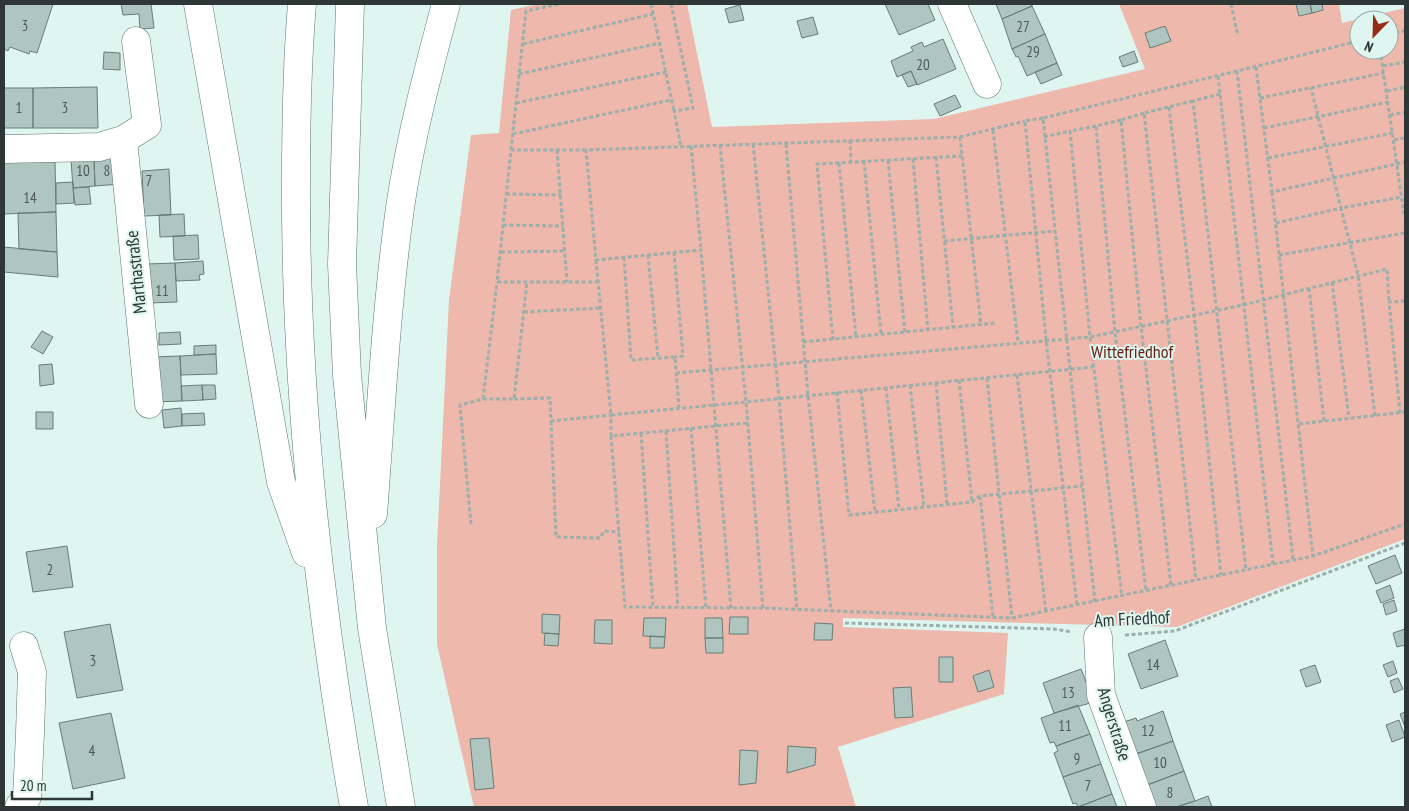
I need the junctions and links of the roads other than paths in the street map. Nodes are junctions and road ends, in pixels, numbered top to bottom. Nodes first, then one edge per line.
1 (198, 4) edge
2 (302, 4) edge
3 (350, 4) edge
4 (446, 4) edge
5 (952, 4) edge
6 (136, 41) dead end
7 (987, 84) dead end
8 (123, 140) junction
9 (4, 149) edge
10 (149, 404) dead end
11 (367, 593) junction
12 (322, 599) junction
13 (1098, 638) road end
14 (24, 646) dead end
15 (17, 800) edge
16 (354, 807) edge
17 (401, 807) edge
18 (1142, 807) edge

1 - 12 main road
2 - 12 main road
3 - 11 main road
4 - 11 main road
5 - 7 main road
6 - 8 main road
8 - 9 main road
8 - 10 main road, Marthastraße
11 - 17 main road
12 - 16 main road
13 - 18 main road, Angerstraße
14 - 15 main road

